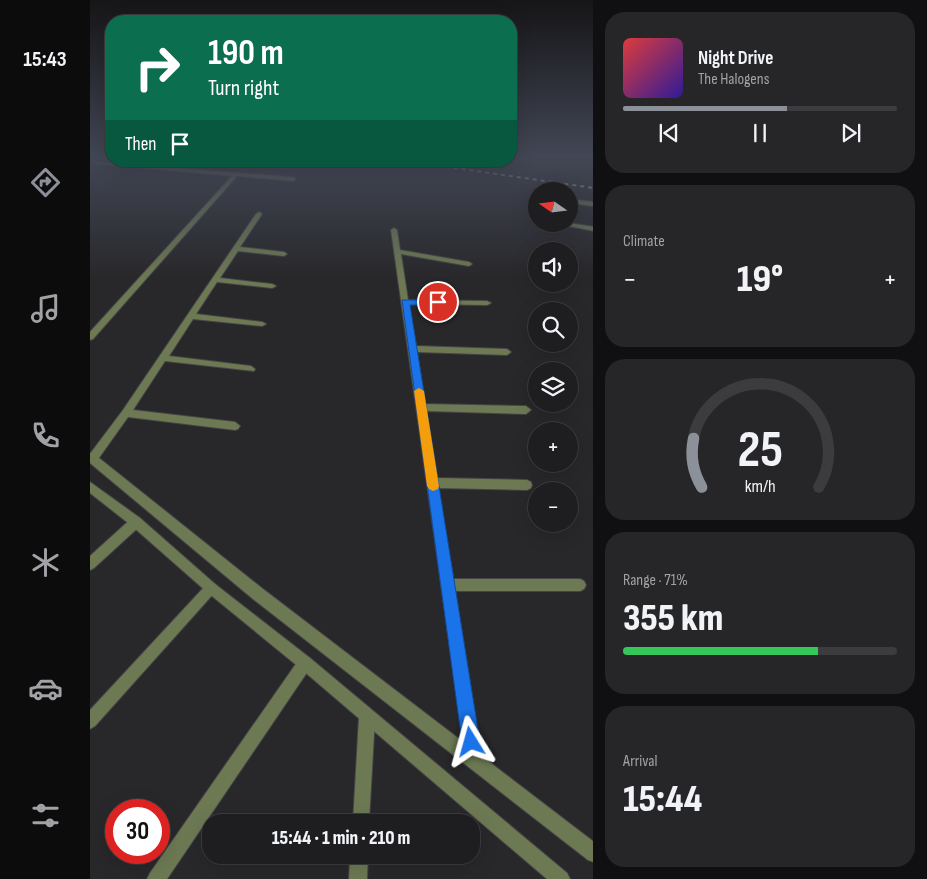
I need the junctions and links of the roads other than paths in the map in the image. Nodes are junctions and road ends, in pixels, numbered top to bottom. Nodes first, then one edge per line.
1 (215, 197) edge
2 (578, 202) edge
3 (593, 204) edge
4 (259, 214) dead end
5 (578, 227) edge
6 (593, 229) edge
7 (394, 230) dead end
8 (236, 249) junction
9 (397, 251) junction
10 (284, 254) dead end
11 (469, 264) dead end
12 (215, 280) junction
13 (272, 286) dead end
14 (405, 302) junction
15 (487, 303) dead end
16 (191, 316) junction
17 (262, 324) dead end
18 (90, 337) edge
19 (412, 349) junction
20 (507, 352) dead end
21 (163, 358) junction
22 (251, 369) dead end
23 (421, 407) junction
24 (526, 410) dead end
25 (126, 413) junction
26 (235, 426) dead end
27 (91, 458) edge
28 (433, 483) junction
29 (527, 485) dead end
30 (90, 487) edge
31 (136, 522) junction
32 (90, 564) edge
33 (448, 584) junction
34 (580, 585) dead end
35 (211, 588) junction
36 (305, 663) junction
37 (367, 717) junction
38 (90, 721) edge
39 (474, 761) junction
40 (361, 814) edge
41 (593, 854) edge
42 (358, 864) edge
43 (357, 878) edge
44 (156, 879) edge
45 (561, 879) edge

1 - 18 street
2 - 3 street
4 - 8 street
5 - 6 street
7 - 9 street
8 - 10 street
8 - 12 street
9 - 11 street
9 - 14 street
12 - 13 street
12 - 16 street
14 - 15 street
14 - 19 street
16 - 17 street
16 - 21 street
19 - 20 street
19 - 23 street
21 - 22 street
21 - 25 street
23 - 24 street
23 - 28 street
25 - 26 street
25 - 27 street
27 - 39 street
28 - 29 street
28 - 33 street
30 - 31 street
31 - 32 street
31 - 35 street
33 - 34 street
33 - 39 street
35 - 36 street
35 - 38 street
36 - 37 street
36 - 44 street
37 - 40 street
37 - 45 street
39 - 41 street
42 - 43 street

